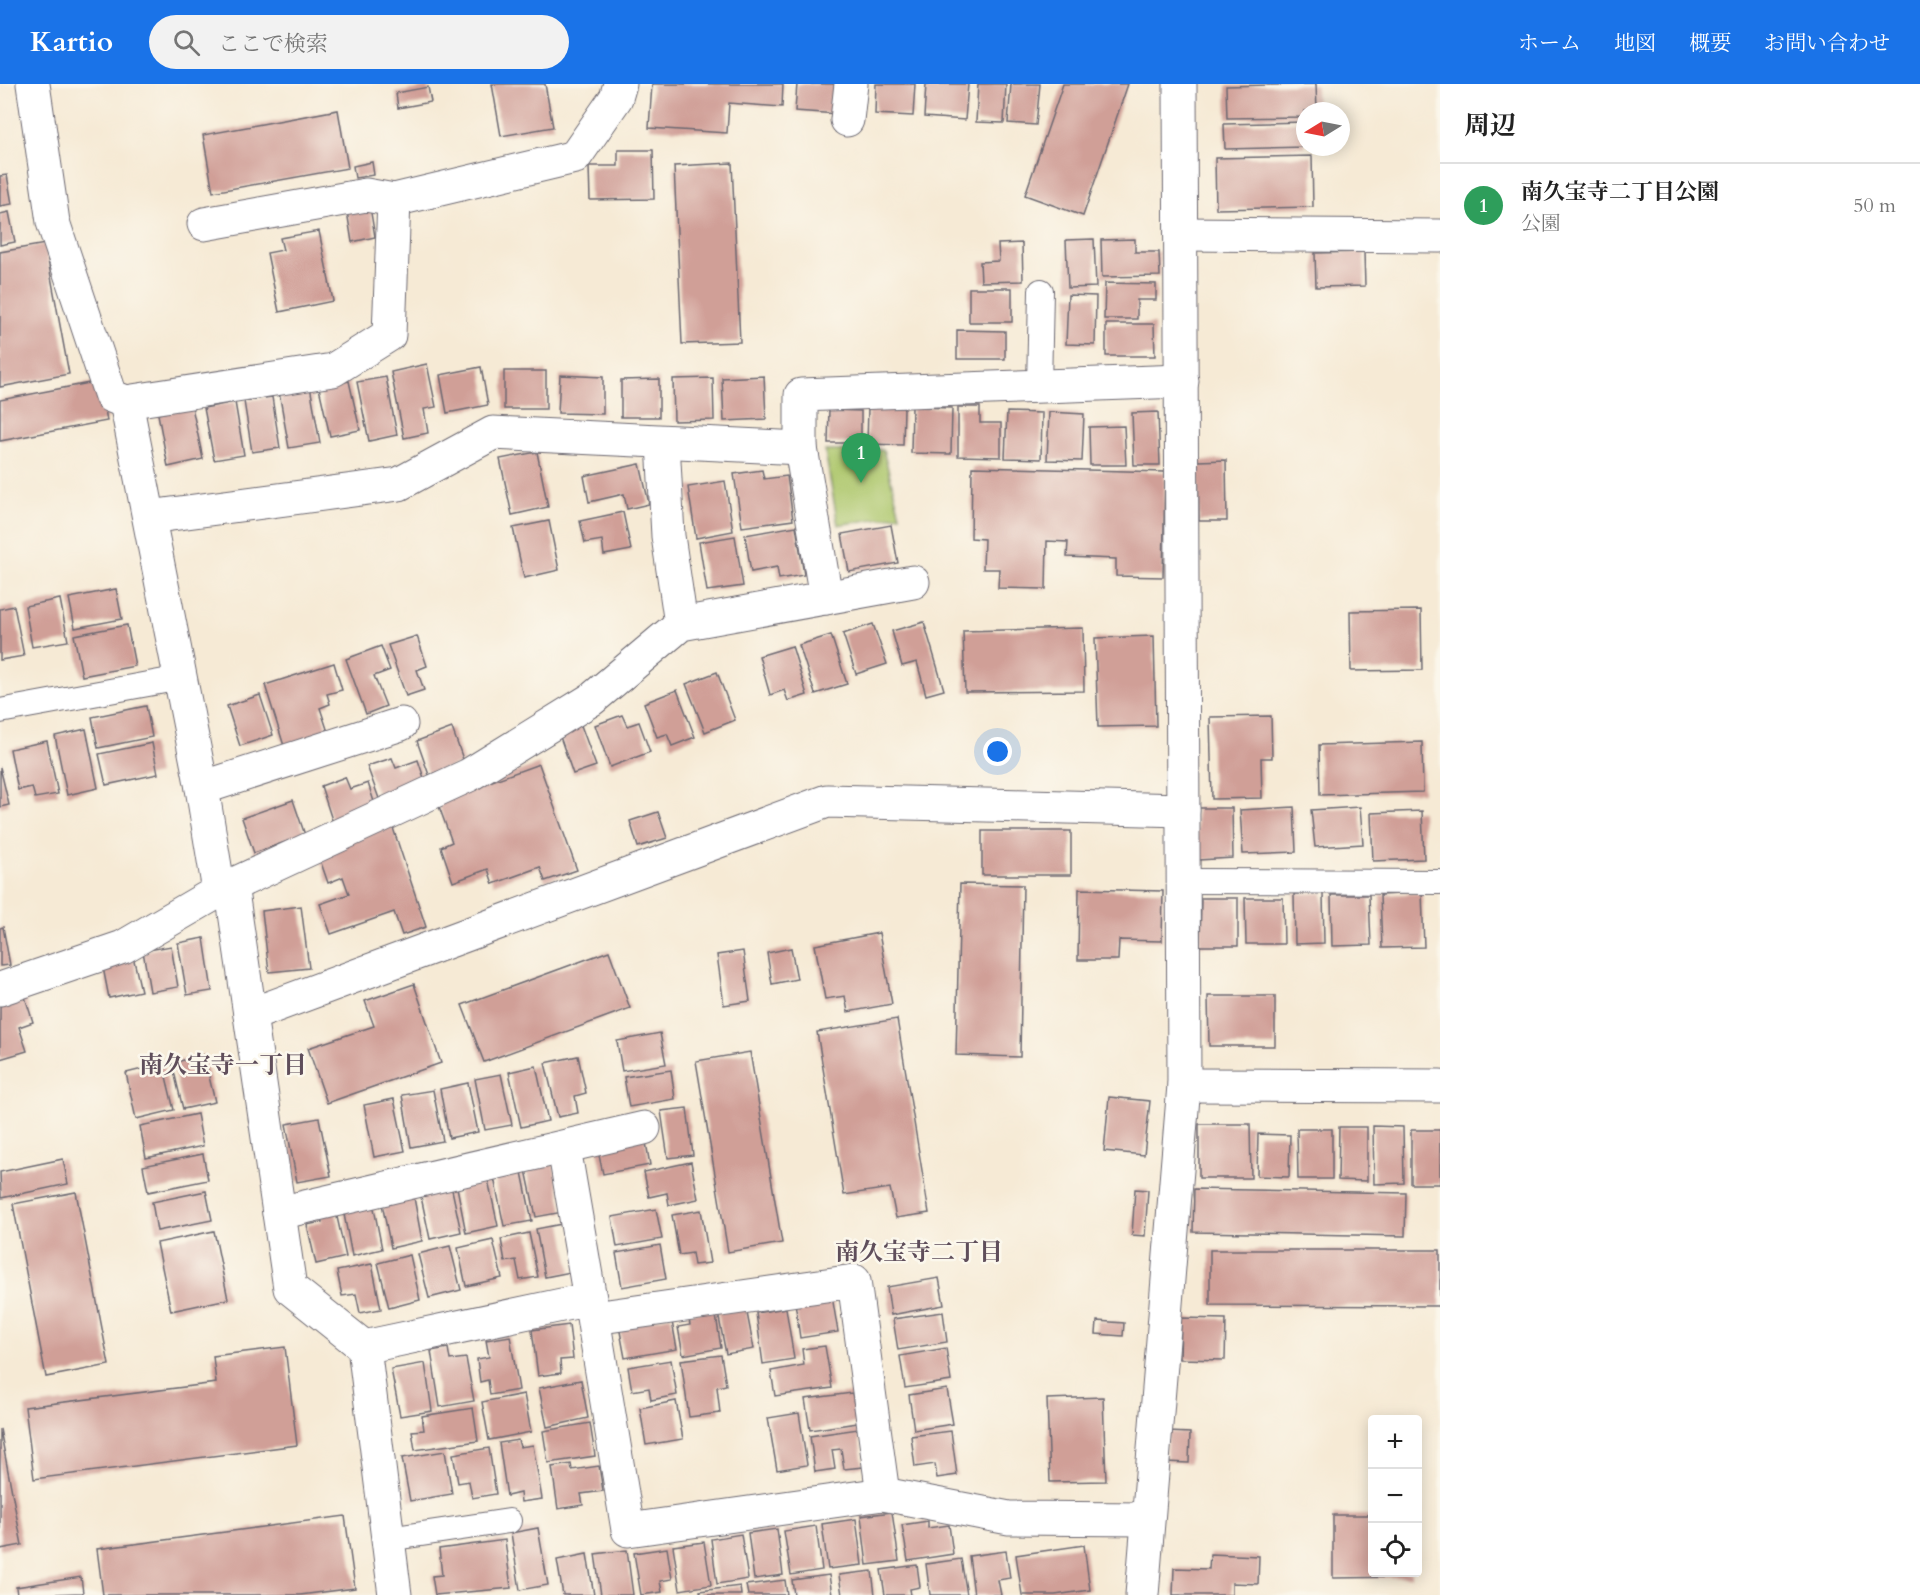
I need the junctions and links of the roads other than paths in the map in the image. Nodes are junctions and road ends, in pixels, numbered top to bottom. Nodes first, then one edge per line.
1 (33, 84) edge
2 (620, 84) edge
3 (851, 84) edge
4 (1180, 84) edge
5 (847, 120) dead end
6 (394, 200) junction
7 (204, 224) dead end
8 (1181, 234) junction
9 (1440, 236) edge
10 (1041, 291) dead end
11 (1182, 381) junction
12 (1039, 387) junction
13 (126, 402) junction
14 (663, 442) junction
15 (801, 448) junction
16 (149, 518) junction
17 (913, 582) dead end
18 (826, 598) junction
19 (681, 624) junction
20 (181, 678) junction
21 (0, 711) edge
22 (401, 724) dead end
23 (202, 788) junction
24 (1183, 810) junction
25 (1184, 881) junction
26 (1440, 882) edge
27 (225, 888) junction
28 (0, 989) edge
29 (250, 1015) junction
30 (1184, 1085) junction
31 (1440, 1086) edge
32 (644, 1128) dead end
33 (564, 1148) junction
34 (279, 1213) junction
35 (592, 1309) junction
36 (364, 1347) junction
37 (884, 1494) junction
38 (1146, 1519) junction
39 (509, 1521) dead end
40 (388, 1539) junction
41 (395, 1595) edge
42 (1142, 1595) edge

1 - 13 street
2 - 6 street
3 - 5 street
4 - 8 street
6 - 7 street
6 - 13 street
8 - 9 street
8 - 11 street
10 - 12 lane
11 - 12 street
11 - 24 street
12 - 15 street
13 - 16 street
14 - 15 street
14 - 16 street
14 - 19 street
15 - 18 street
16 - 20 street
17 - 18 street
18 - 19 street
19 - 27 street
20 - 21 lane
20 - 23 street
22 - 23 street
23 - 27 street
24 - 25 street
24 - 29 street
25 - 26 lane
25 - 30 street
27 - 28 street
27 - 29 street
29 - 34 street
30 - 31 street
30 - 38 street
32 - 33 street
33 - 34 street
33 - 35 street
34 - 36 street
35 - 36 street
35 - 37 street
35 - 37 street
36 - 40 street
37 - 38 street
38 - 42 street
39 - 40 lane
40 - 41 street

